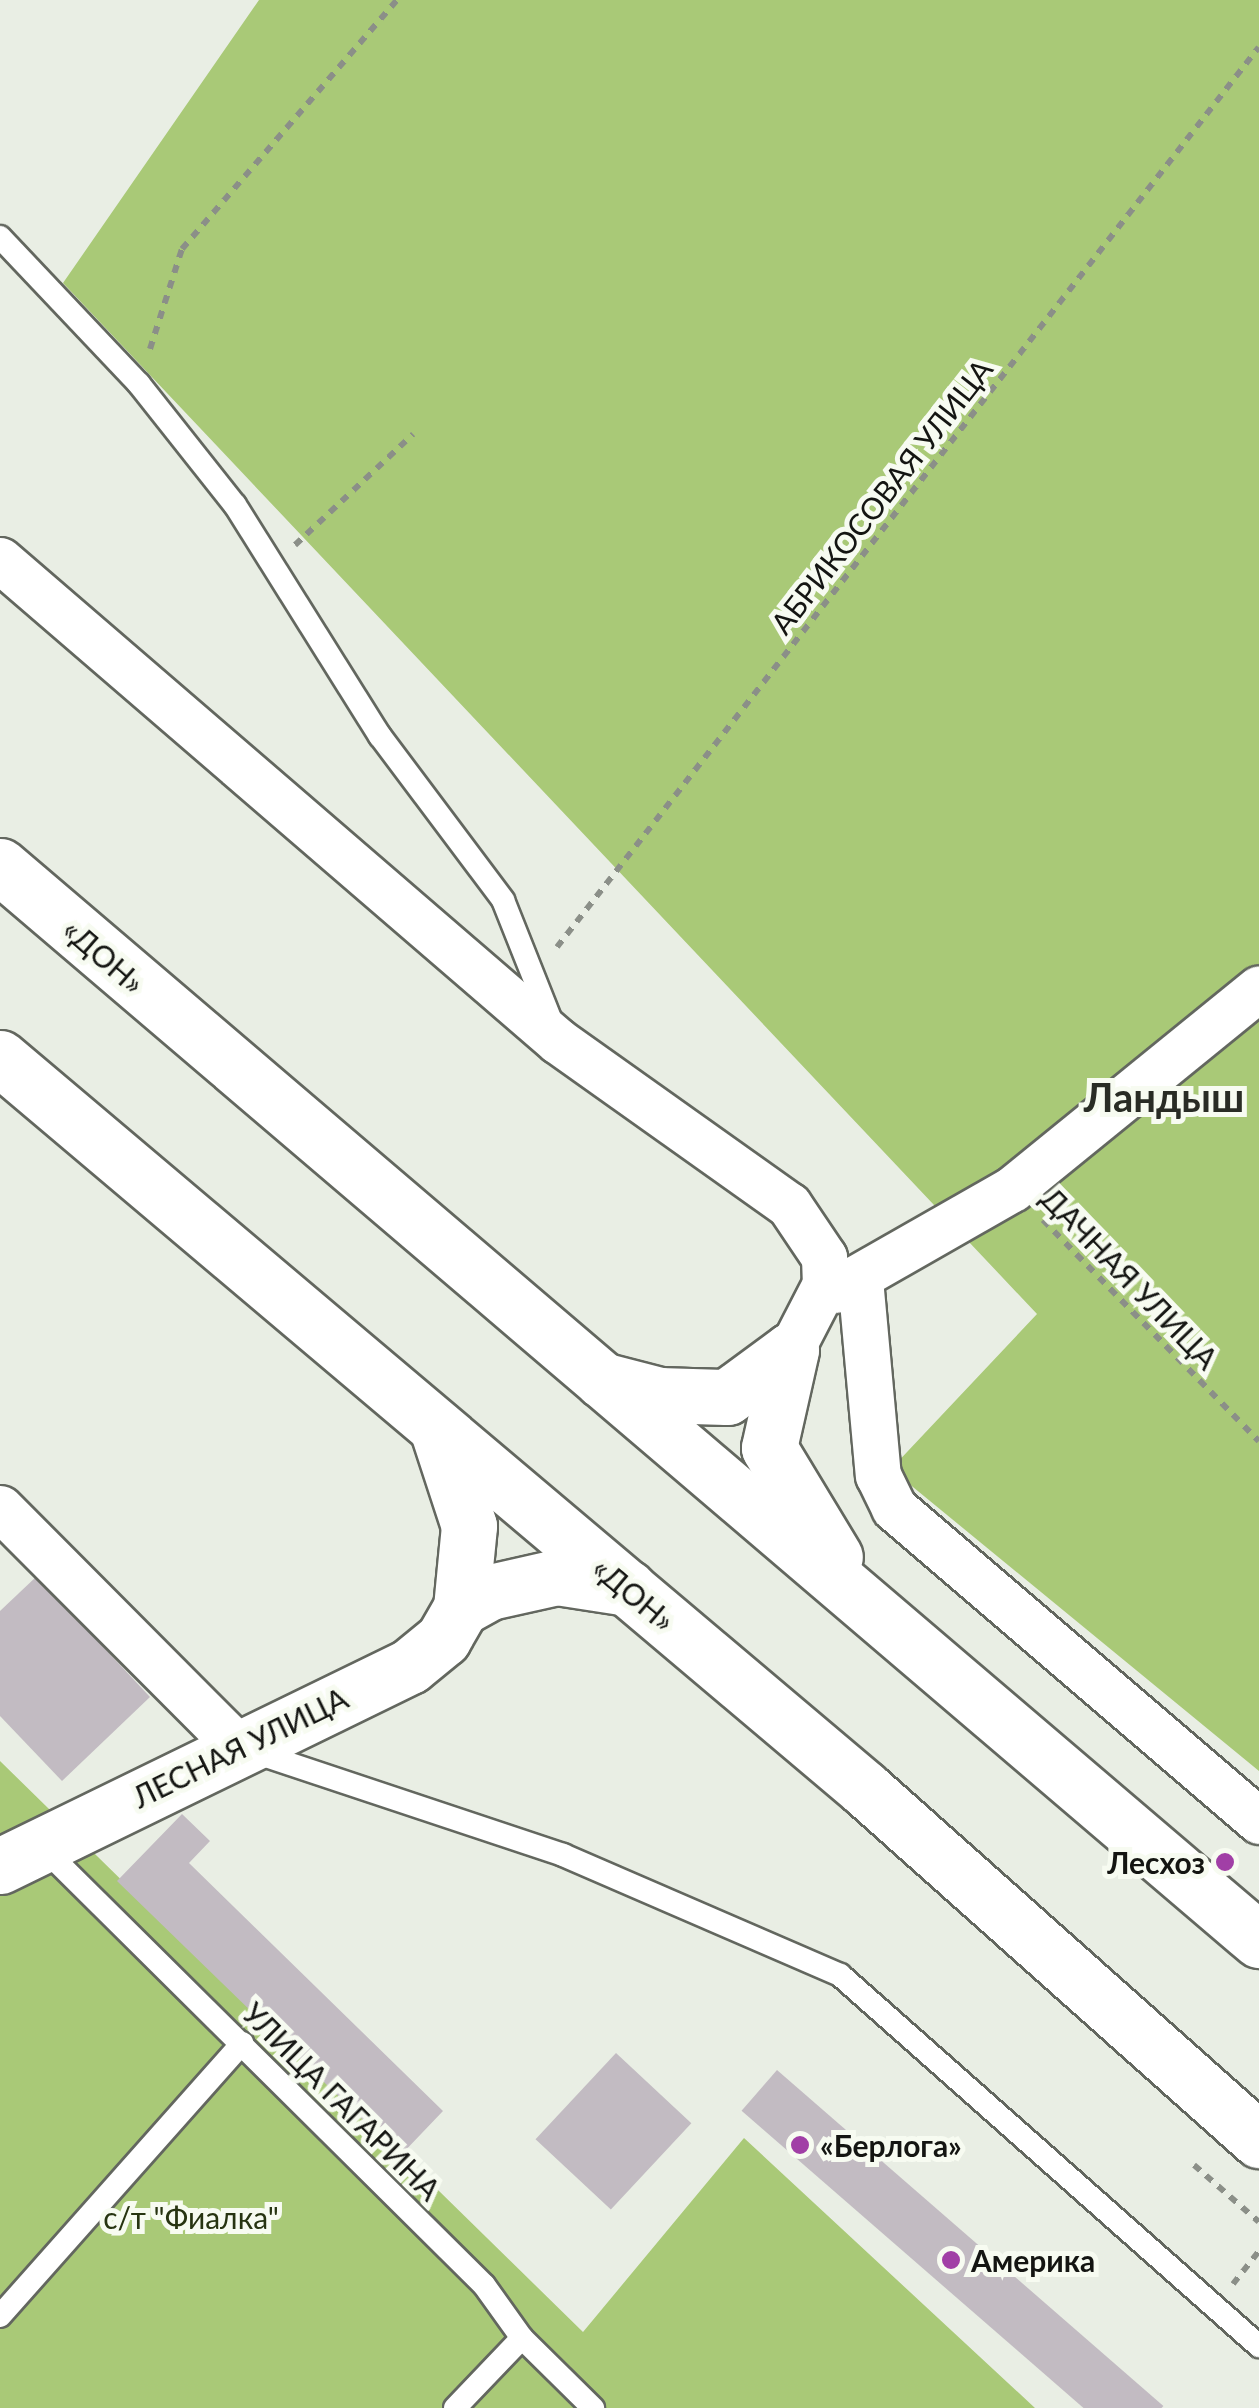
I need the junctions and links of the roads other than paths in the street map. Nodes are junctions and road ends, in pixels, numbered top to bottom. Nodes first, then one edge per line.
1 (0, 236) edge
2 (0, 560) edge
3 (0, 866) edge
4 (1259, 988) edge
5 (558, 1041) junction
6 (0, 1058) edge
7 (841, 1288) junction
8 (791, 1350) junction
9 (592, 1376) junction
10 (435, 1426) junction
11 (0, 1508) edge
12 (628, 1588) junction
13 (461, 1608) junction
14 (888, 1627) junction
15 (238, 1747) junction
16 (1259, 1821) edge
17 (20, 1855) edge
18 (1259, 1940) edge
19 (242, 2043) junction
20 (1259, 2140) edge
21 (0, 2316) edge
22 (522, 2338) junction
23 (1259, 2346) edge
24 (455, 2408) edge
25 (593, 2408) edge

1 - 5 lane
2 - 5 street
3 - 9 main road, «ДОН»
4 - 7 street
5 - 7 street
6 - 10 main road, «ДОН»
7 - 8 street
7 - 16 street
8 - 9 main road
8 - 14 main road
9 - 14 main road, «ДОН»
10 - 12 main road, «ДОН»
10 - 13 main road
11 - 15 street
12 - 13 main road
12 - 20 main road, «ДОН»
13 - 15 main road, ЛЕСНАЯ УЛИЦА
14 - 18 main road, «ДОН»
15 - 17 main road, ЛЕСНАЯ УЛИЦА
15 - 23 lane
17 - 19 lane, УЛИЦА ГАГАРИНА
19 - 21 lane
19 - 22 lane, УЛИЦА ГАГАРИНА
22 - 24 lane
22 - 25 lane, УЛИЦА ГАГАРИНА

